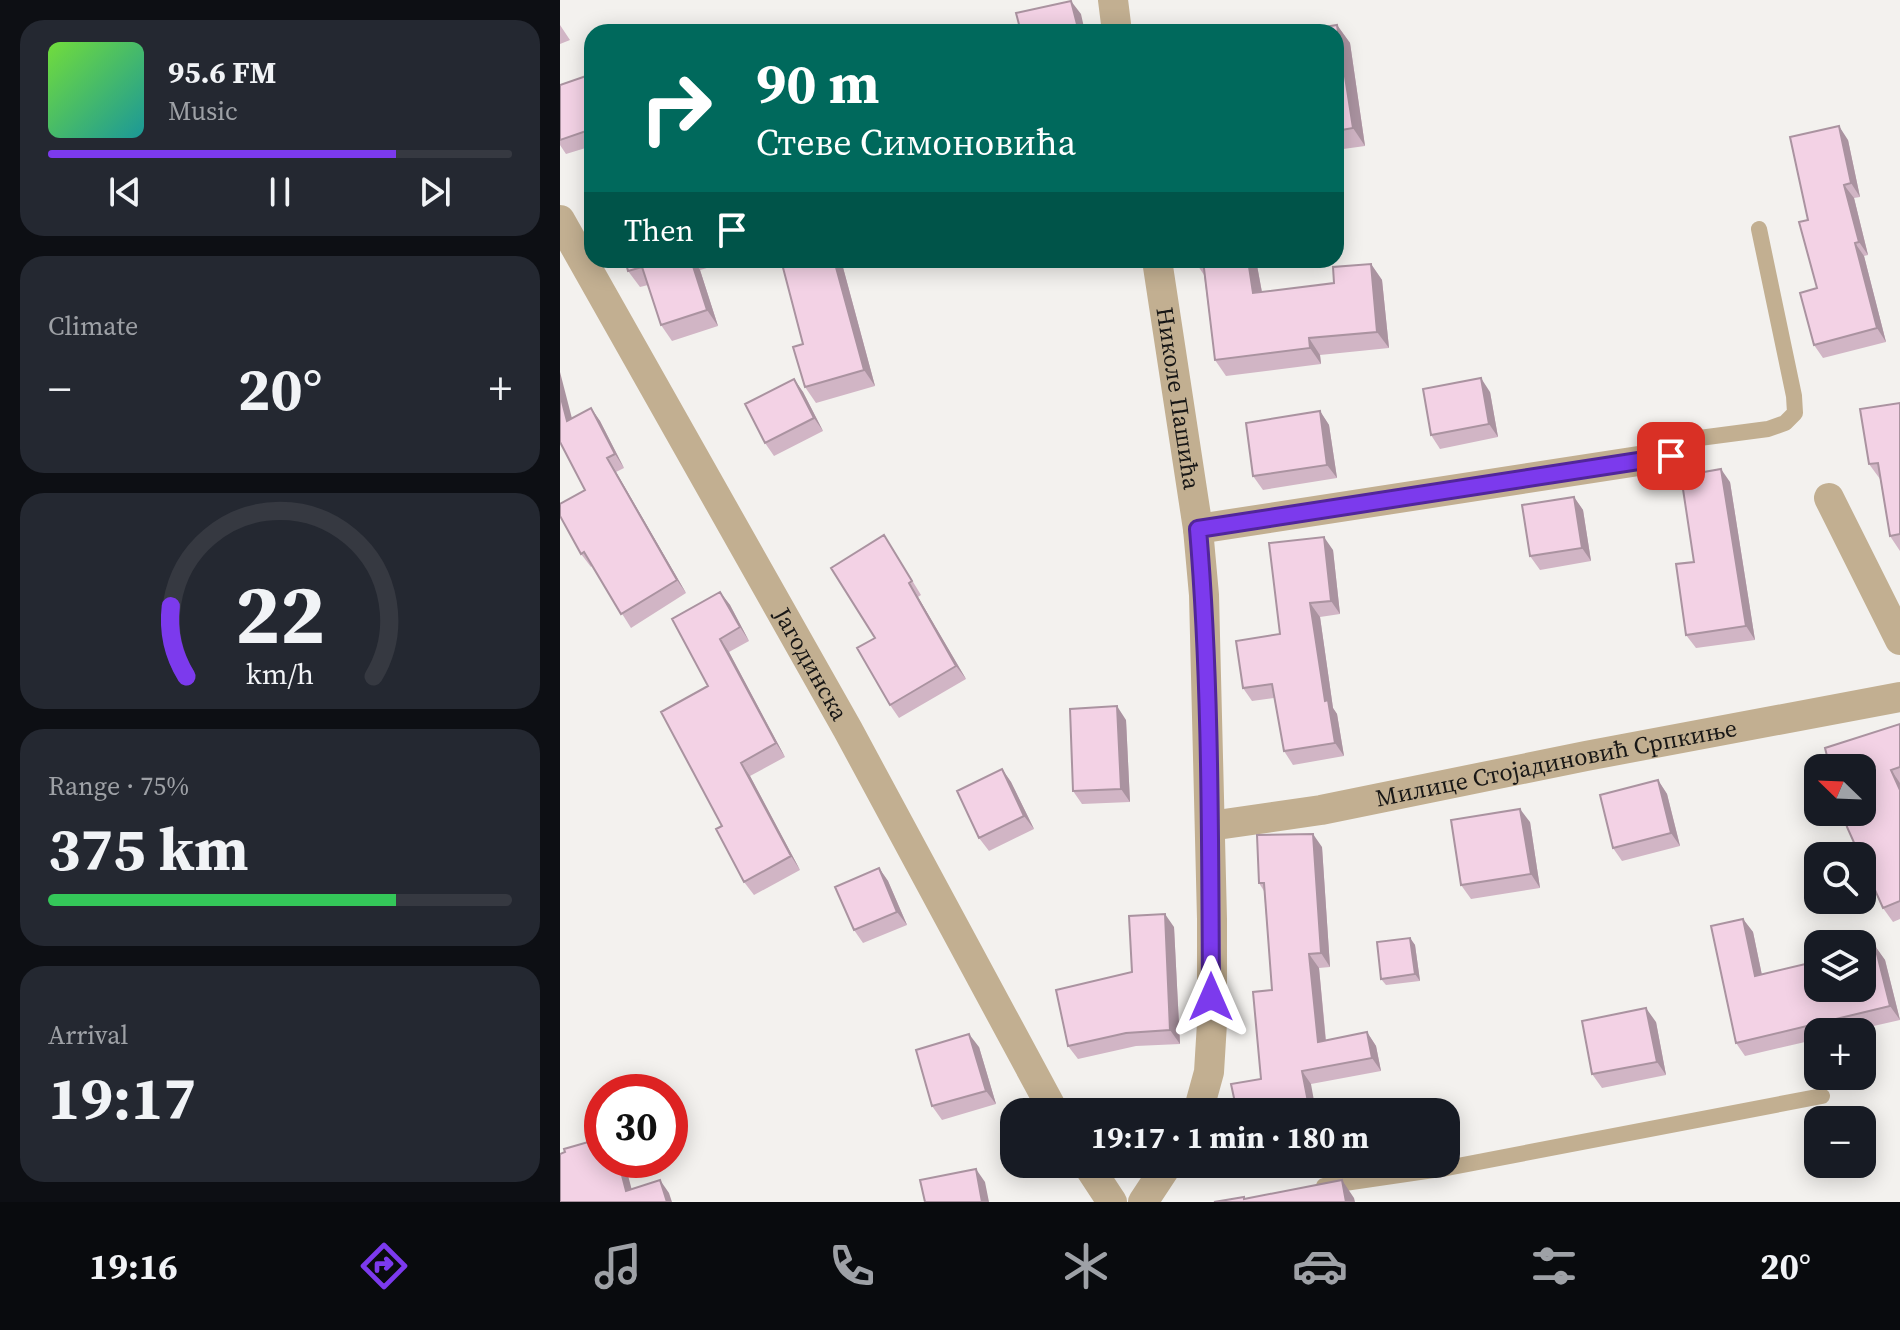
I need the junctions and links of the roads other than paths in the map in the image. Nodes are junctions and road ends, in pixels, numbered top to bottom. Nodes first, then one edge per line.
1 (1113, 0) edge
2 (1116, 24) edge
3 (560, 220) edge
4 (1759, 229) dead end
5 (584, 262) edge
6 (587, 268) edge
7 (1158, 268) edge
8 (1659, 458) joint
9 (1829, 498) dead end
10 (1198, 529) junction
11 (1900, 640) edge
12 (1900, 697) edge
13 (1210, 826) junction
14 (1822, 1096) dead end
15 (1046, 1098) edge
16 (1202, 1098) edge
17 (1096, 1178) edge
18 (1159, 1178) edge
19 (1304, 1188) edge
20 (1112, 1202) edge
21 (1143, 1202) edge

1 - 2 street
3 - 5 street, Јагодинска
4 - 8 lane
6 - 15 street, Јагодинска
7 - 10 street, Николе Пашића
8 - 10 street
9 - 11 street
10 - 13 street, Николе Пашића
12 - 13 street, Милице Стојадиновић Српкиње
13 - 16 street, Николе Пашића
14 - 19 lane
17 - 20 street
18 - 21 street

